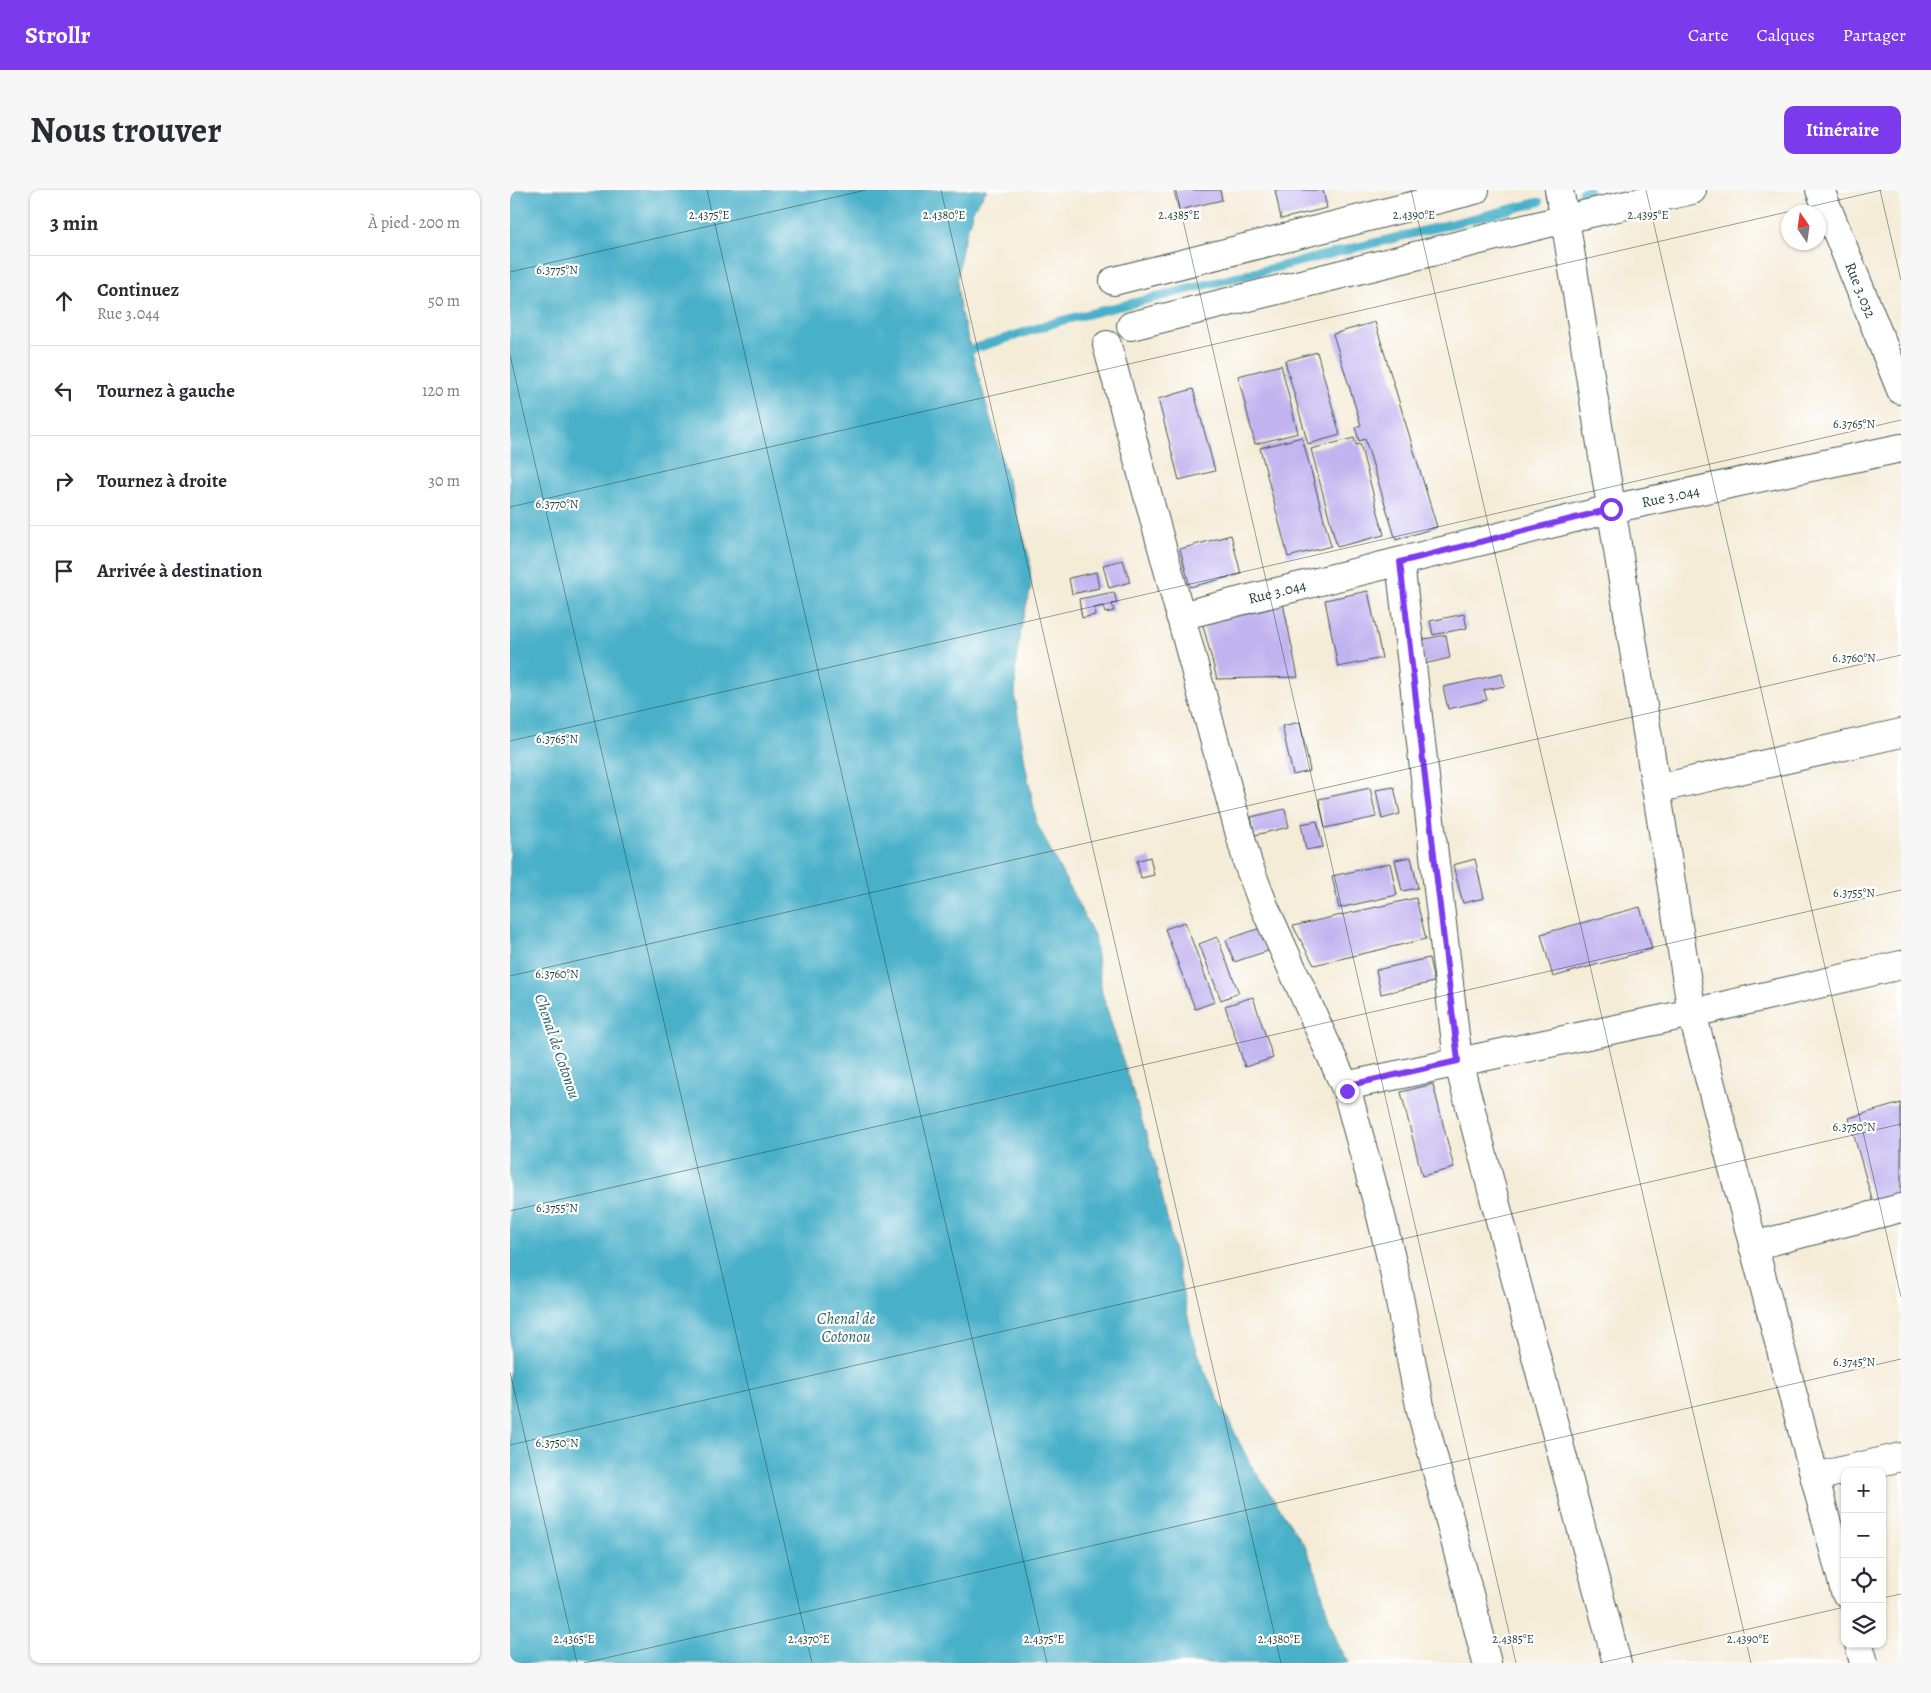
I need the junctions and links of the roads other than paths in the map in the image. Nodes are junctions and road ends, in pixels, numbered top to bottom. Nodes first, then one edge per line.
1 (1475, 190) edge
2 (1559, 190) edge
3 (1692, 190) edge
4 (1820, 190) edge
5 (1565, 219) junction
6 (1114, 281) dead end
7 (1132, 326) dead end
8 (1107, 345) dead end
9 (1901, 390) edge
10 (1901, 448) edge
11 (1611, 509) junction
12 (1400, 562) junction
13 (1180, 616) junction
14 (1901, 733) edge
15 (1656, 789) junction
16 (1901, 965) edge
17 (1692, 1012) junction
18 (1458, 1061) junction
19 (1345, 1086) junction
20 (1901, 1208) edge
21 (1753, 1246) junction
22 (1901, 1457) edge
23 (1815, 1477) junction
24 (1841, 1577) edge
25 (1860, 1648) edge
26 (1487, 1663) edge
27 (1617, 1663) edge
28 (1864, 1663) edge

1 - 6 street
2 - 5 street
3 - 5 street
4 - 9 street, Rue 3.032
5 - 7 street
5 - 11 street
8 - 13 street
10 - 11 street, Rue 3.044
11 - 12 street, Rue 3.044
11 - 15 street
12 - 13 street, Rue 3.044
12 - 18 street
13 - 19 street
14 - 15 street
15 - 17 street
16 - 17 street
17 - 18 street
17 - 21 street
18 - 19 street
18 - 27 street
19 - 26 street
20 - 21 street
21 - 23 street
22 - 23 street
23 - 24 street
25 - 28 street

